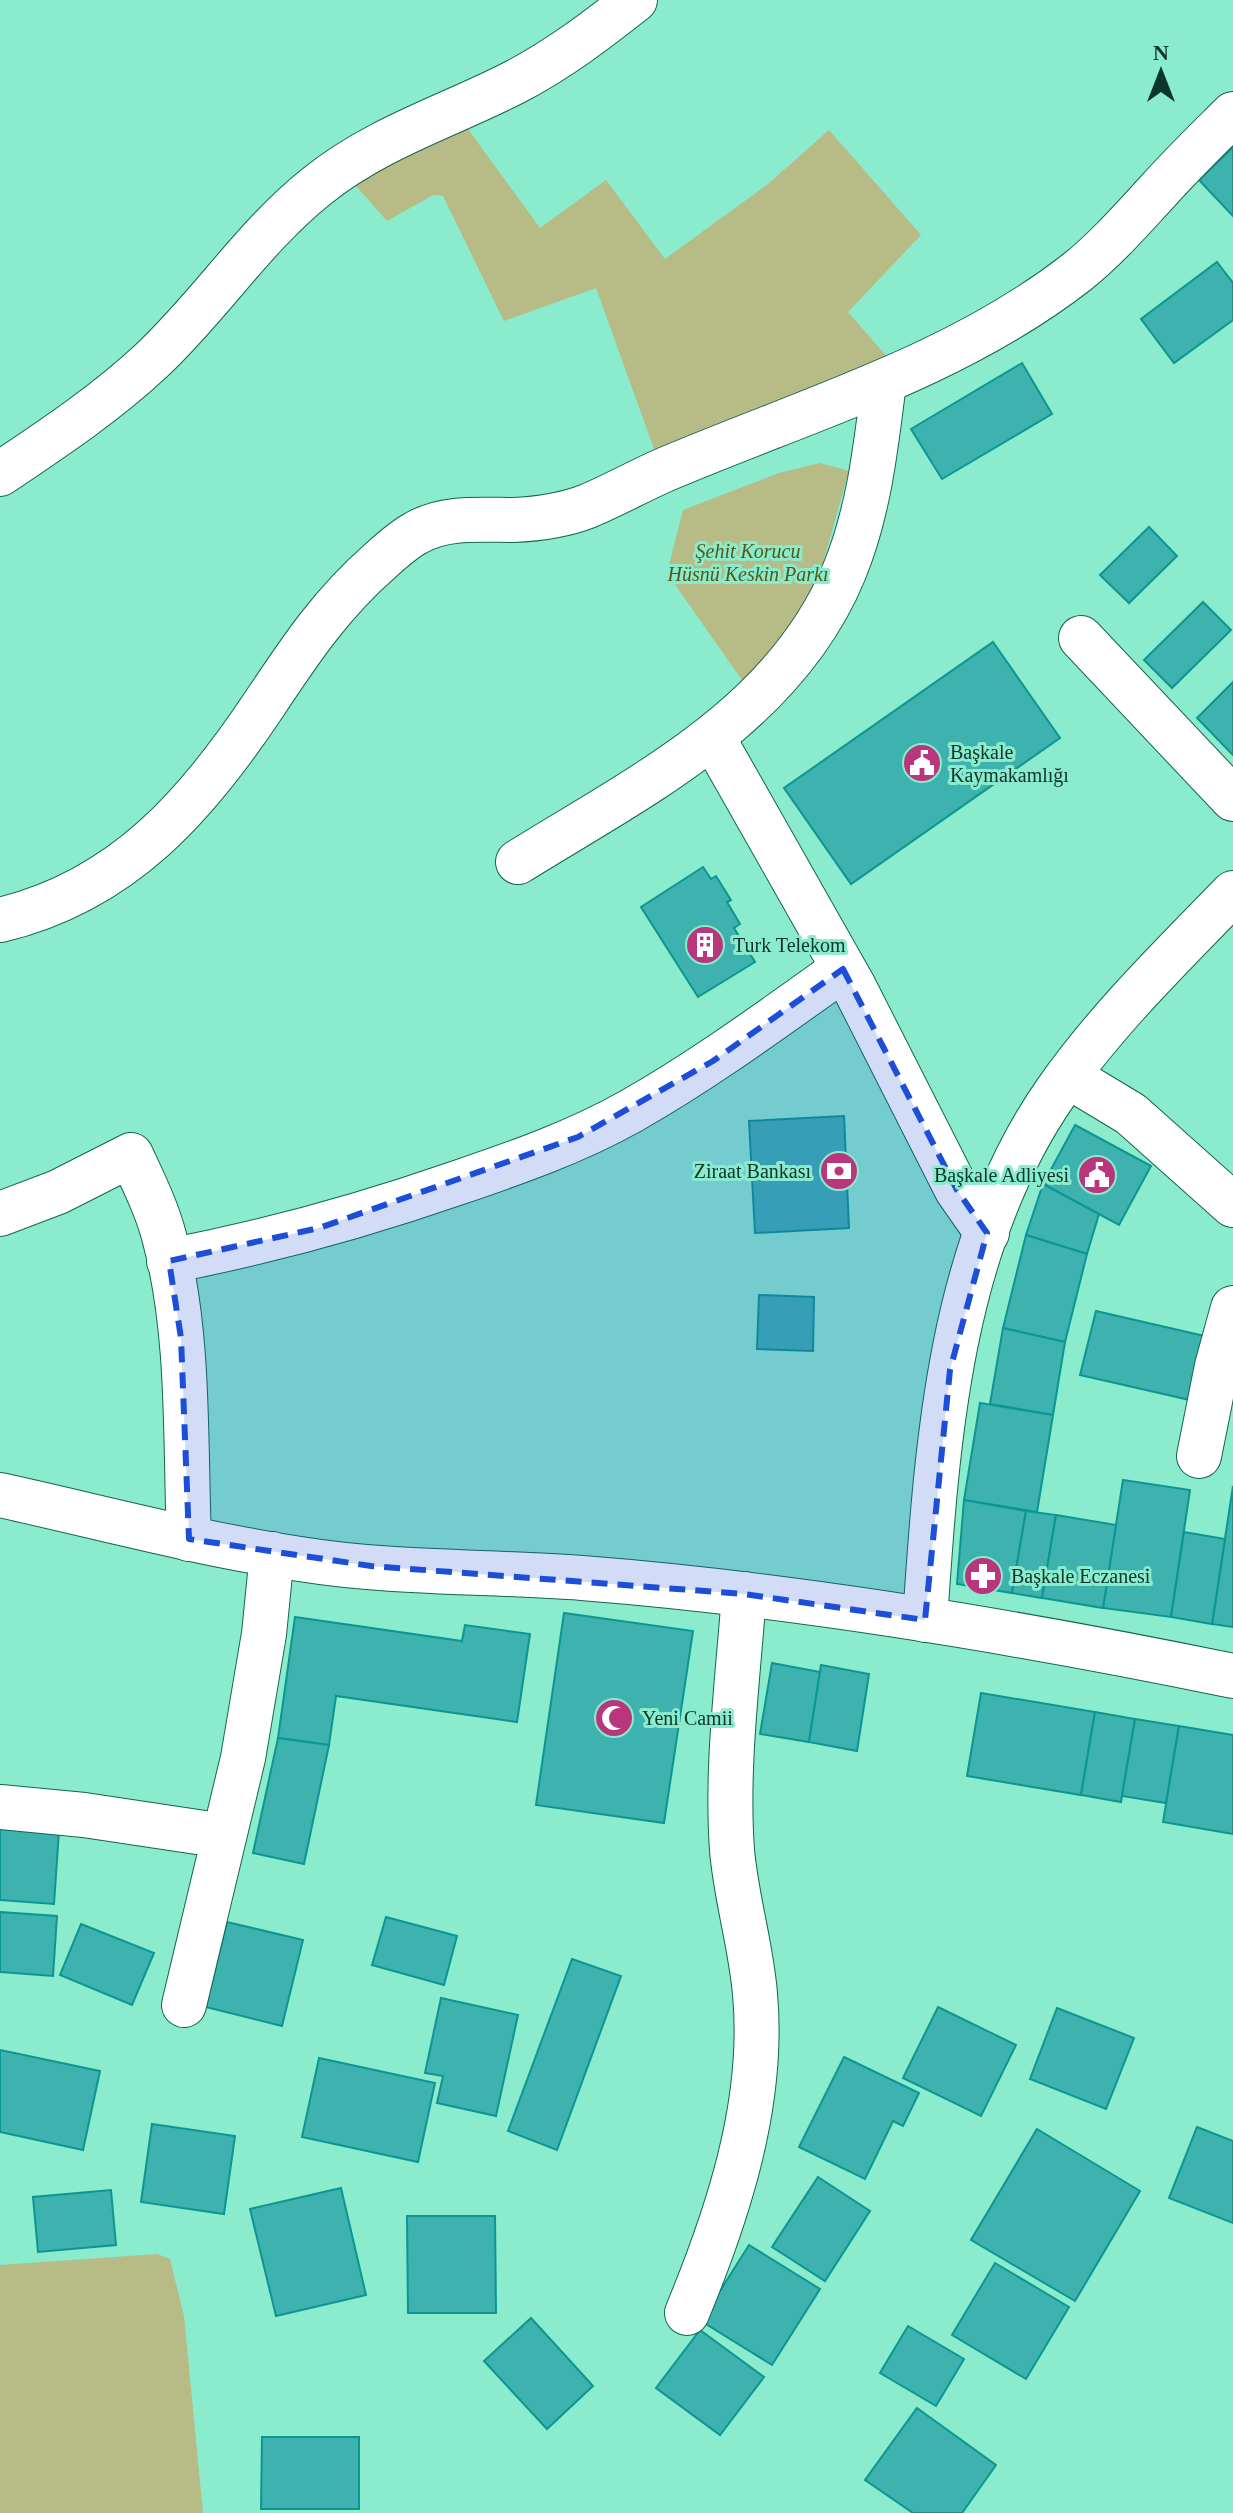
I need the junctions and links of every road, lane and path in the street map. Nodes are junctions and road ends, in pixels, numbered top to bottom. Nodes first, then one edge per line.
1 (635, 0) edge
2 (1233, 114) edge
3 (884, 382) junction
4 (0, 474) edge
5 (1081, 638) dead end
6 (713, 738) junction
7 (1233, 799) edge
8 (518, 862) dead end
9 (1233, 893) edge
10 (0, 920) edge
11 (843, 969) junction
12 (1068, 1076) junction
13 (1233, 1205) edge
14 (0, 1214) edge
15 (987, 1233) junction
16 (169, 1261) junction
17 (1233, 1308) edge
18 (1199, 1456) dead end
19 (0, 1495) edge
20 (189, 1539) junction
21 (272, 1554) junction
22 (744, 1594) junction
23 (925, 1620) junction
24 (1233, 1676) edge
25 (0, 1807) edge
26 (224, 1836) junction
27 (184, 2005) dead end
28 (687, 2313) dead end

1 - 4 street
2 - 3 street
3 - 6 street
3 - 10 street
5 - 7 street
6 - 8 street
6 - 11 street
9 - 12 street
11 - 15 street
11 - 16 street
12 - 13 street
12 - 15 street
14 - 16 street
15 - 23 street
16 - 20 street
17 - 18 street
19 - 20 street
20 - 21 street
21 - 22 street
21 - 26 street
22 - 23 street
22 - 28 street
23 - 24 street
25 - 26 street
26 - 27 street

